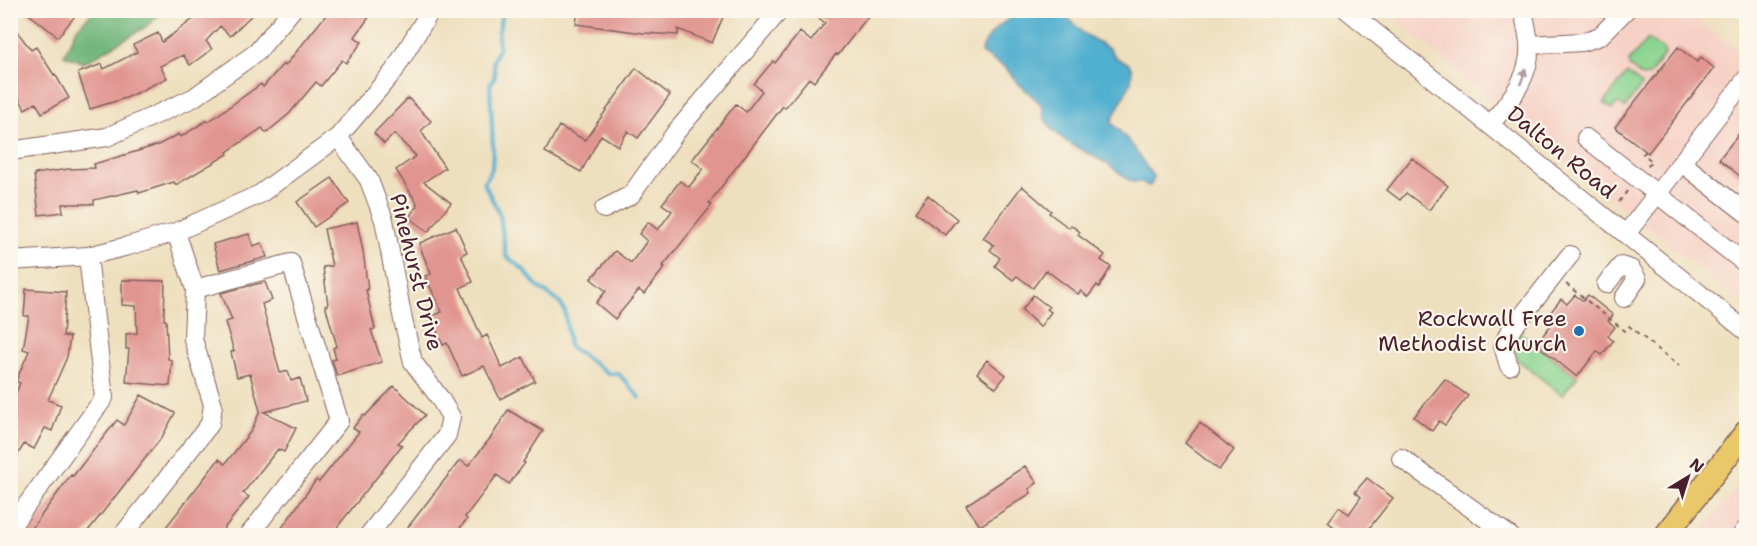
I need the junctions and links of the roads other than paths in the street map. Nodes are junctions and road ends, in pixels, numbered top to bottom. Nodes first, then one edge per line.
1 (292, 10) edge
2 (431, 10) edge
3 (1347, 10) edge
4 (1523, 10) edge
5 (1626, 10) edge
6 (779, 11) edge
7 (1529, 45) junction
8 (1746, 79) edge
9 (1490, 125) junction
10 (338, 137) junction
11 (1586, 138) dead end
12 (10, 151) edge
13 (1682, 163) junction
14 (1657, 194) junction
15 (604, 209) dead end
16 (1746, 213) edge
17 (176, 231) junction
18 (1626, 234) junction
19 (1646, 250) junction
20 (1570, 255) dead end
21 (88, 256) junction
22 (10, 261) edge
23 (1746, 264) edge
24 (1631, 269) junction
25 (1606, 284) dead end
26 (195, 289) junction
27 (1624, 298) dead end
28 (1746, 331) edge
29 (1509, 366) dead end
30 (1746, 432) edge
31 (1401, 458) dead end
32 (10, 528) edge
33 (1746, 529) edge
34 (122, 536) edge
35 (248, 536) edge
36 (368, 536) edge
37 (1510, 536) edge
38 (1665, 536) edge
39 (1742, 536) edge

1 - 12 street
2 - 10 street
3 - 9 street, Dalton Road
4 - 7 street
5 - 7 street
6 - 15 street
9 -> 7 street
8 - 13 street
9 - 18 street, Dalton Road
10 - 17 street
10 - 36 street, Pinehurst Drive
11 - 14 street
13 - 14 street
13 - 16 street
14 - 18 street
14 - 23 street
17 - 21 street
17 - 26 street
18 - 19 street, Dalton Road
19 - 24 street
19 - 28 street, Dalton Road
20 - 29 street
21 - 22 street
21 - 32 street
24 - 25 street
24 - 27 street
26 - 34 street
26 - 35 street
30 - 38 main road
31 - 37 street
33 - 39 street

